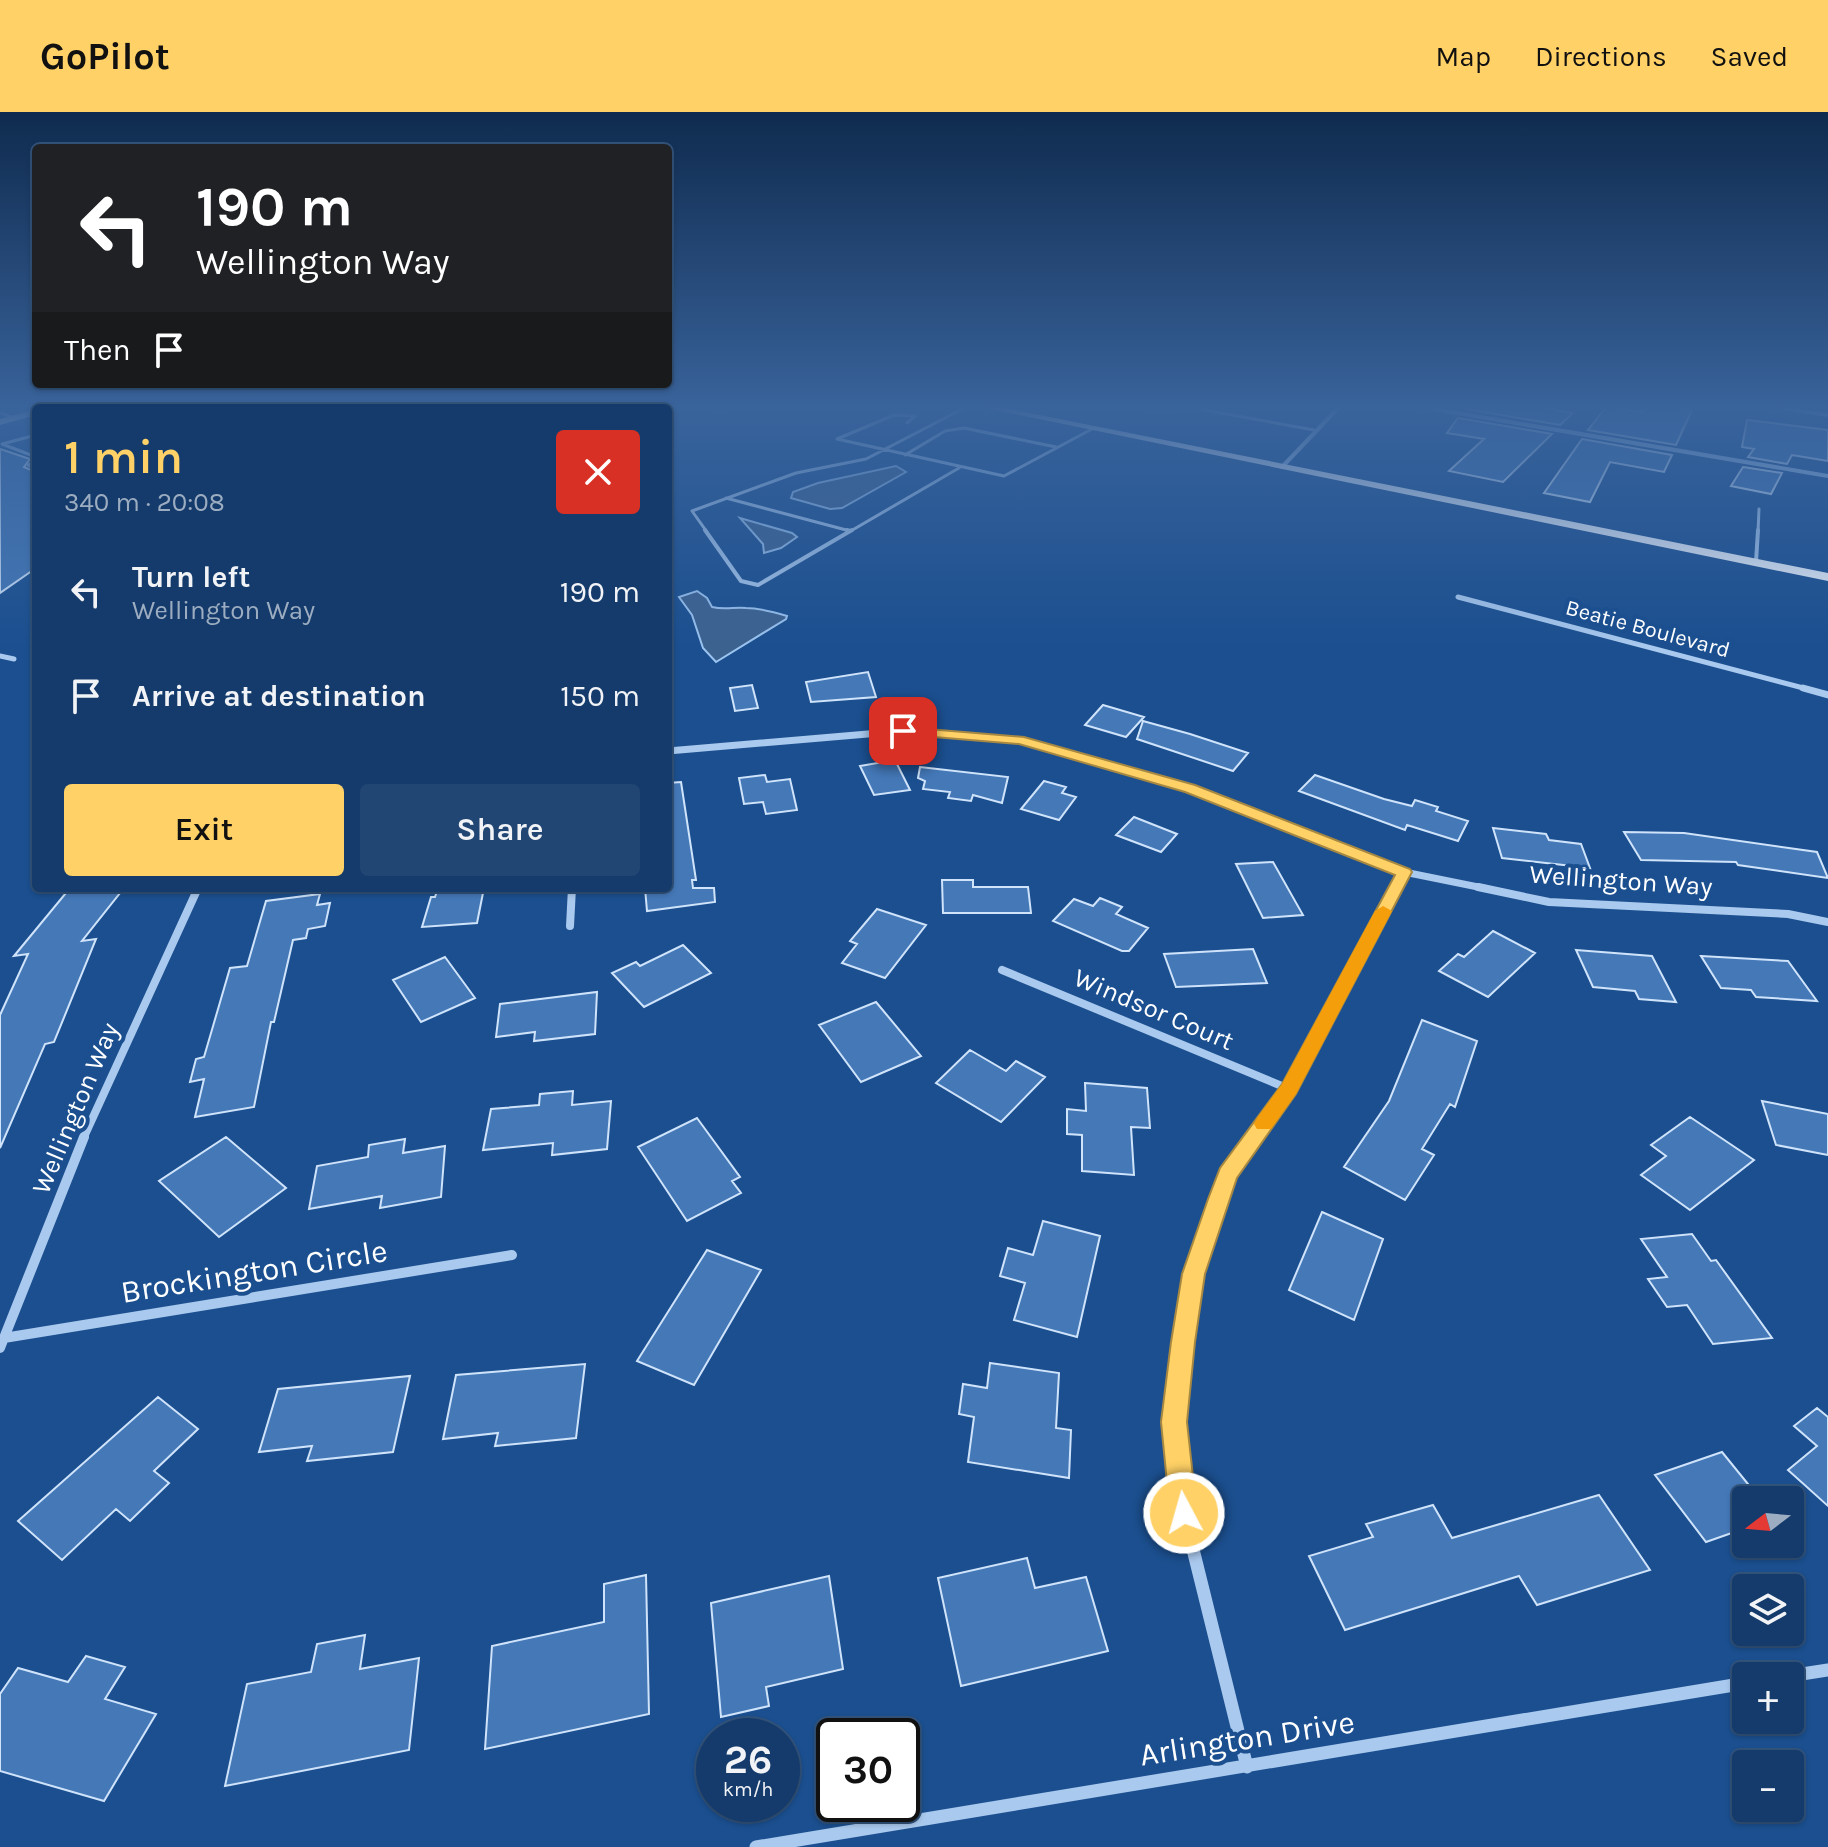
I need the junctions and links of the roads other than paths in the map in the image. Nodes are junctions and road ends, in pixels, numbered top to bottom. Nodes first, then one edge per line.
1 (760, 486) edge
2 (928, 486) edge
3 (1377, 486) edge
4 (726, 498) junction
5 (1759, 509) dead end
6 (850, 531) junction
7 (1756, 562) junction
8 (1828, 577) edge
9 (1458, 597) dead end
10 (0, 656) edge
11 (14, 659) dead end
12 (1828, 695) edge
13 (672, 751) edge
14 (1404, 872) junction
15 (196, 892) edge
16 (572, 892) edge
17 (1828, 922) edge
18 (570, 926) dead end
19 (1002, 970) dead end
20 (1289, 1089) junction
21 (512, 1255) dead end
22 (2, 1343) edge
23 (1828, 1670) edge
24 (1804, 1674) edge
25 (1732, 1685) edge
26 (1247, 1767) junction
27 (756, 1847) edge

1 - 4 lane
2 - 6 lane
3 - 7 main road
4 - 6 lane
4 - 6 lane
5 - 7 lane
7 - 8 main road
9 - 12 street, Beatie Boulevard
10 - 11 street
13 - 14 street, Wellington Way
14 - 17 street, Wellington Way
14 - 20 street
15 - 22 street, Wellington Way
16 - 18 street
19 - 20 street, Windsor Court
20 - 26 street
21 - 22 street, Brockington Circle
23 - 24 street
25 - 26 street, Arlington Drive
26 - 27 street, Arlington Drive

